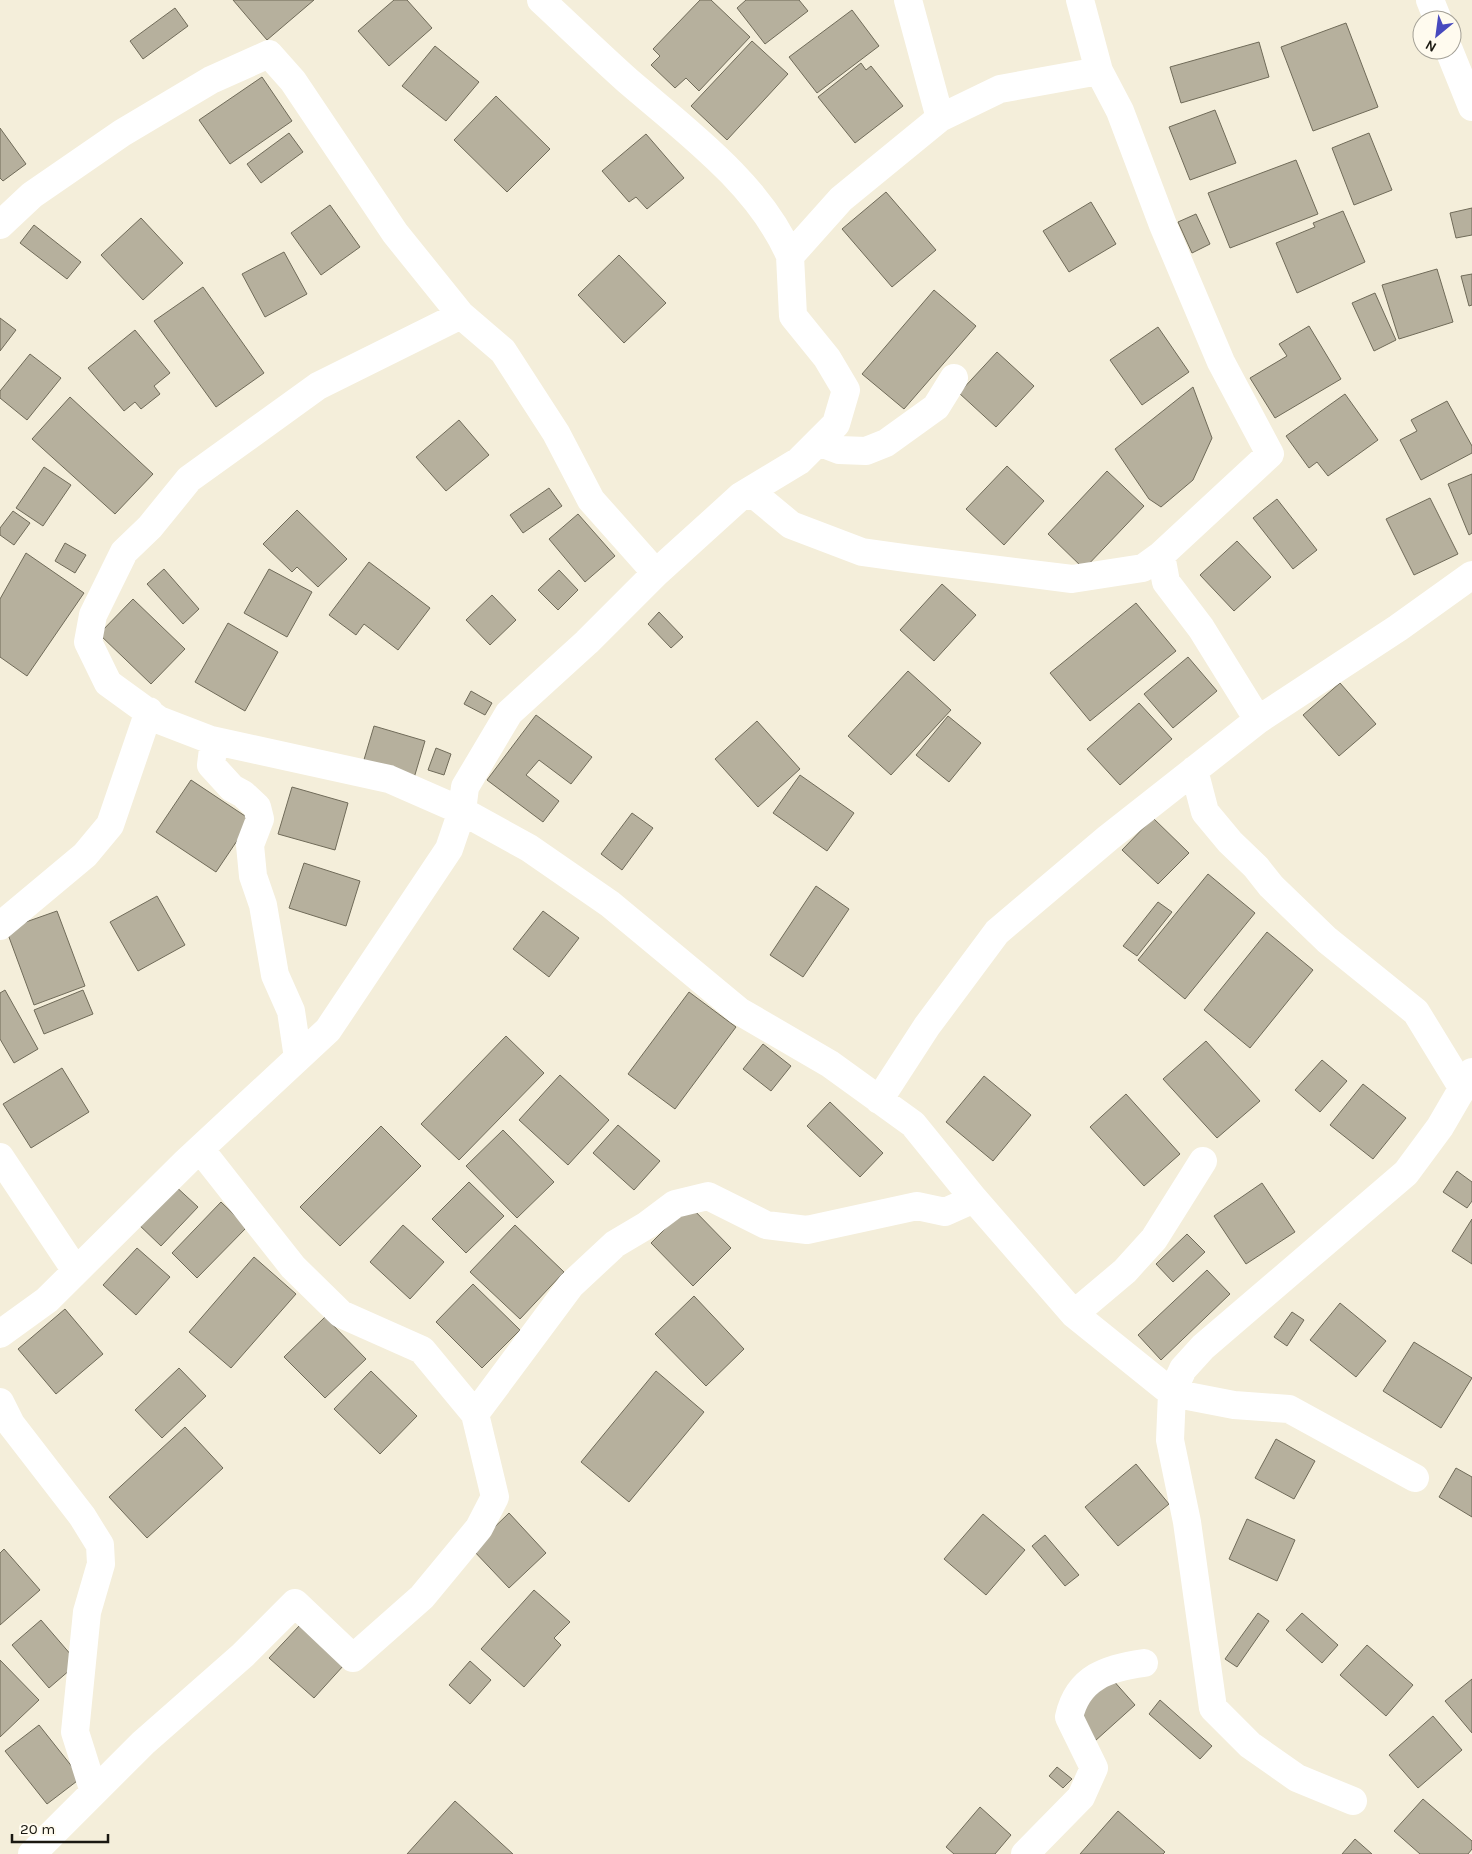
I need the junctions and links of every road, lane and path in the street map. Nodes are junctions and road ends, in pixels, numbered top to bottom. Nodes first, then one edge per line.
1 (541, 0) edge
2 (908, 0) edge
3 (1080, 0) edge
4 (1453, 60) edge
5 (1099, 71) junction
6 (1472, 107) edge
7 (940, 118) junction
8 (0, 225) edge
9 (790, 256) junction
10 (461, 315) junction
11 (954, 378) dead end
12 (818, 442) junction
13 (741, 496) junction
14 (1161, 555) junction
15 (656, 573) junction
16 (1472, 575) edge
17 (150, 711) junction
18 (1258, 720) junction
19 (214, 741) junction
20 (1194, 770) junction
21 (462, 811) junction
22 (0, 926) edge
23 (298, 1058) junction
24 (1469, 1082) edge
25 (879, 1100) junction
26 (200, 1149) junction
27 (0, 1157) edge
28 (1203, 1162) dead end
29 (974, 1199) junction
30 (76, 1271) junction
31 (1074, 1314) junction
32 (0, 1334) edge
33 (1172, 1393) junction
34 (0, 1402) edge
35 (474, 1414) junction
36 (1415, 1478) dead end
37 (1144, 1663) dead end
38 (94, 1792) junction
39 (1353, 1801) dead end
40 (32, 1854) edge
41 (1025, 1854) edge

1 - 9 street
2 - 7 street
3 - 5 street
4 - 6 street
5 - 7 street
5 - 14 street
7 - 9 street
8 - 10 street
9 - 12 street
10 - 15 street
10 - 17 street
11 - 12 street
12 - 13 street
13 - 14 street
13 - 15 street
14 - 18 street
15 - 21 street
16 - 18 street
17 - 19 street
17 - 22 street
18 - 20 street
19 - 21 street
19 - 23 street
20 - 24 street
20 - 25 street
21 - 23 street
21 - 25 street
23 - 26 street
24 - 33 street
25 - 29 street
26 - 30 street
26 - 35 street
27 - 30 street
28 - 31 street
29 - 31 street
29 - 35 street
30 - 32 street
31 - 33 street
33 - 36 street
33 - 39 street
34 - 38 street
35 - 38 street
37 - 41 street
38 - 40 street

